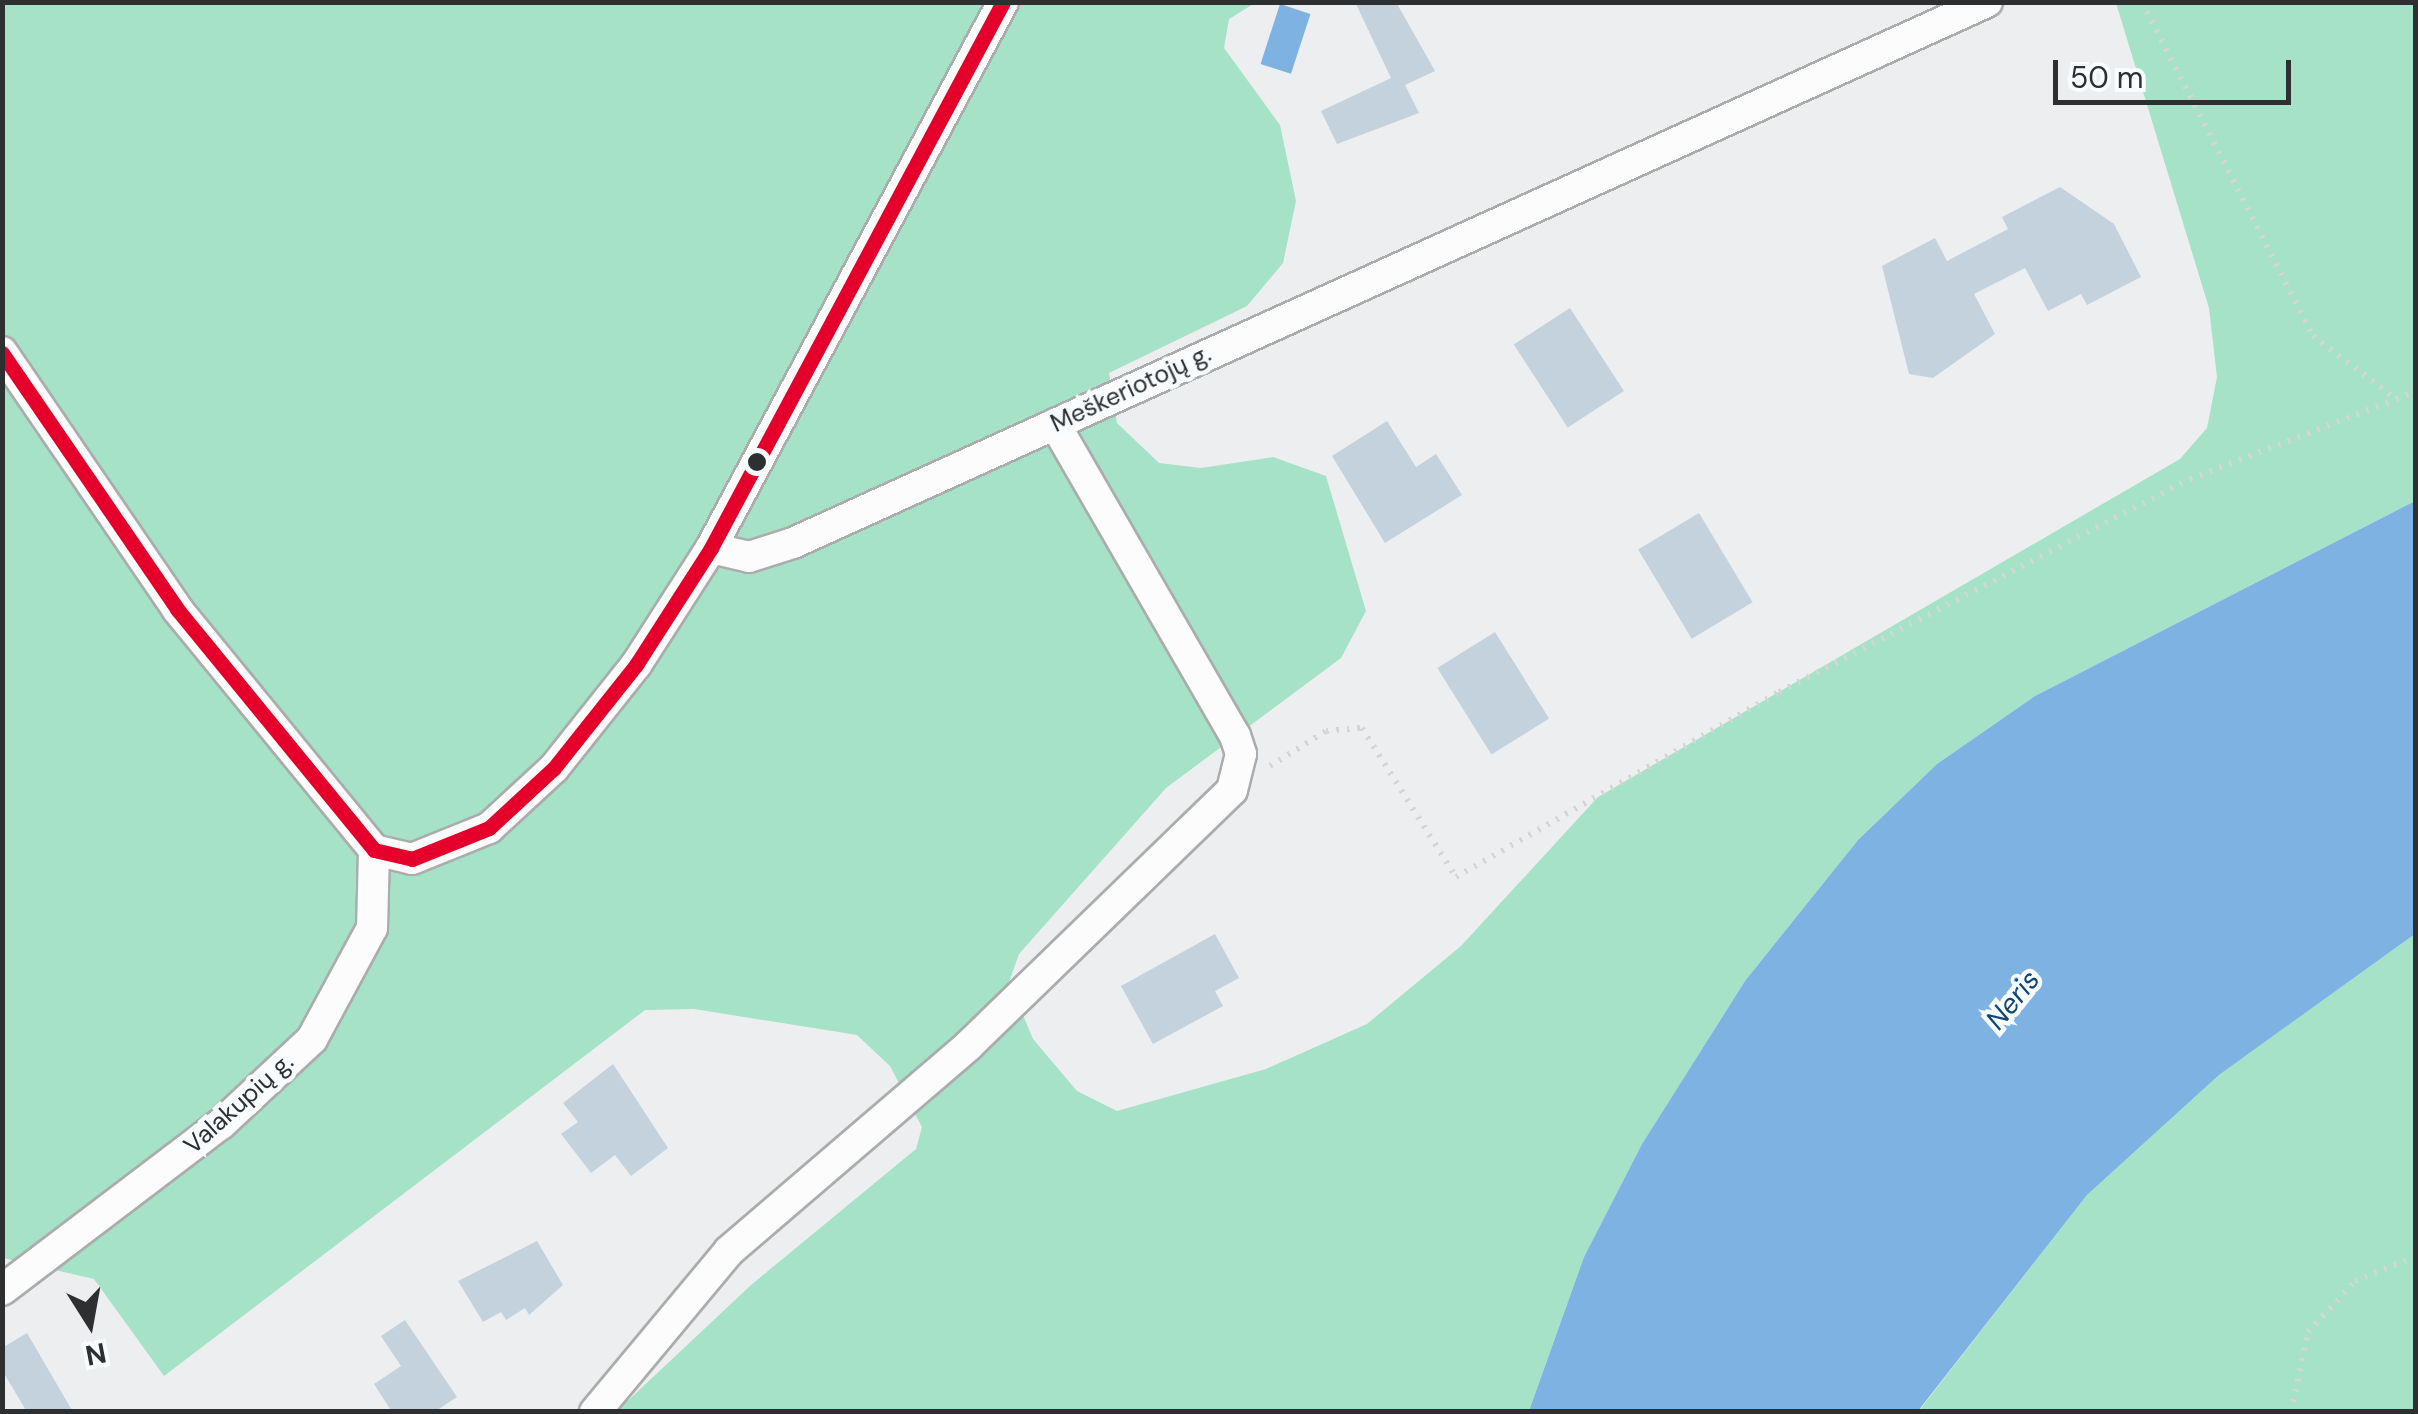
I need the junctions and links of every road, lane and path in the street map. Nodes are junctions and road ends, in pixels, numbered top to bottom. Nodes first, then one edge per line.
1 (1002, 2) edge
2 (1987, 2) edge
3 (2142, 2) edge
4 (2, 352) edge
5 (2416, 391) edge
6 (2396, 399) junction
7 (1055, 424) junction
8 (711, 548) junction
9 (1232, 790) junction
10 (374, 850) junction
11 (2416, 1256) edge
12 (2, 1290) edge
13 (595, 1412) edge
14 (2292, 1412) edge

1 - 8 street
2 - 7 street, Meškeriotojų g.
3 - 6 path
4 - 10 street
5 - 6 path
6 - 9 path
7 - 8 street, Meškeriotojų g.
7 - 9 street
8 - 10 street
9 - 13 street
10 - 12 street, Valakupių g.
11 - 14 path

